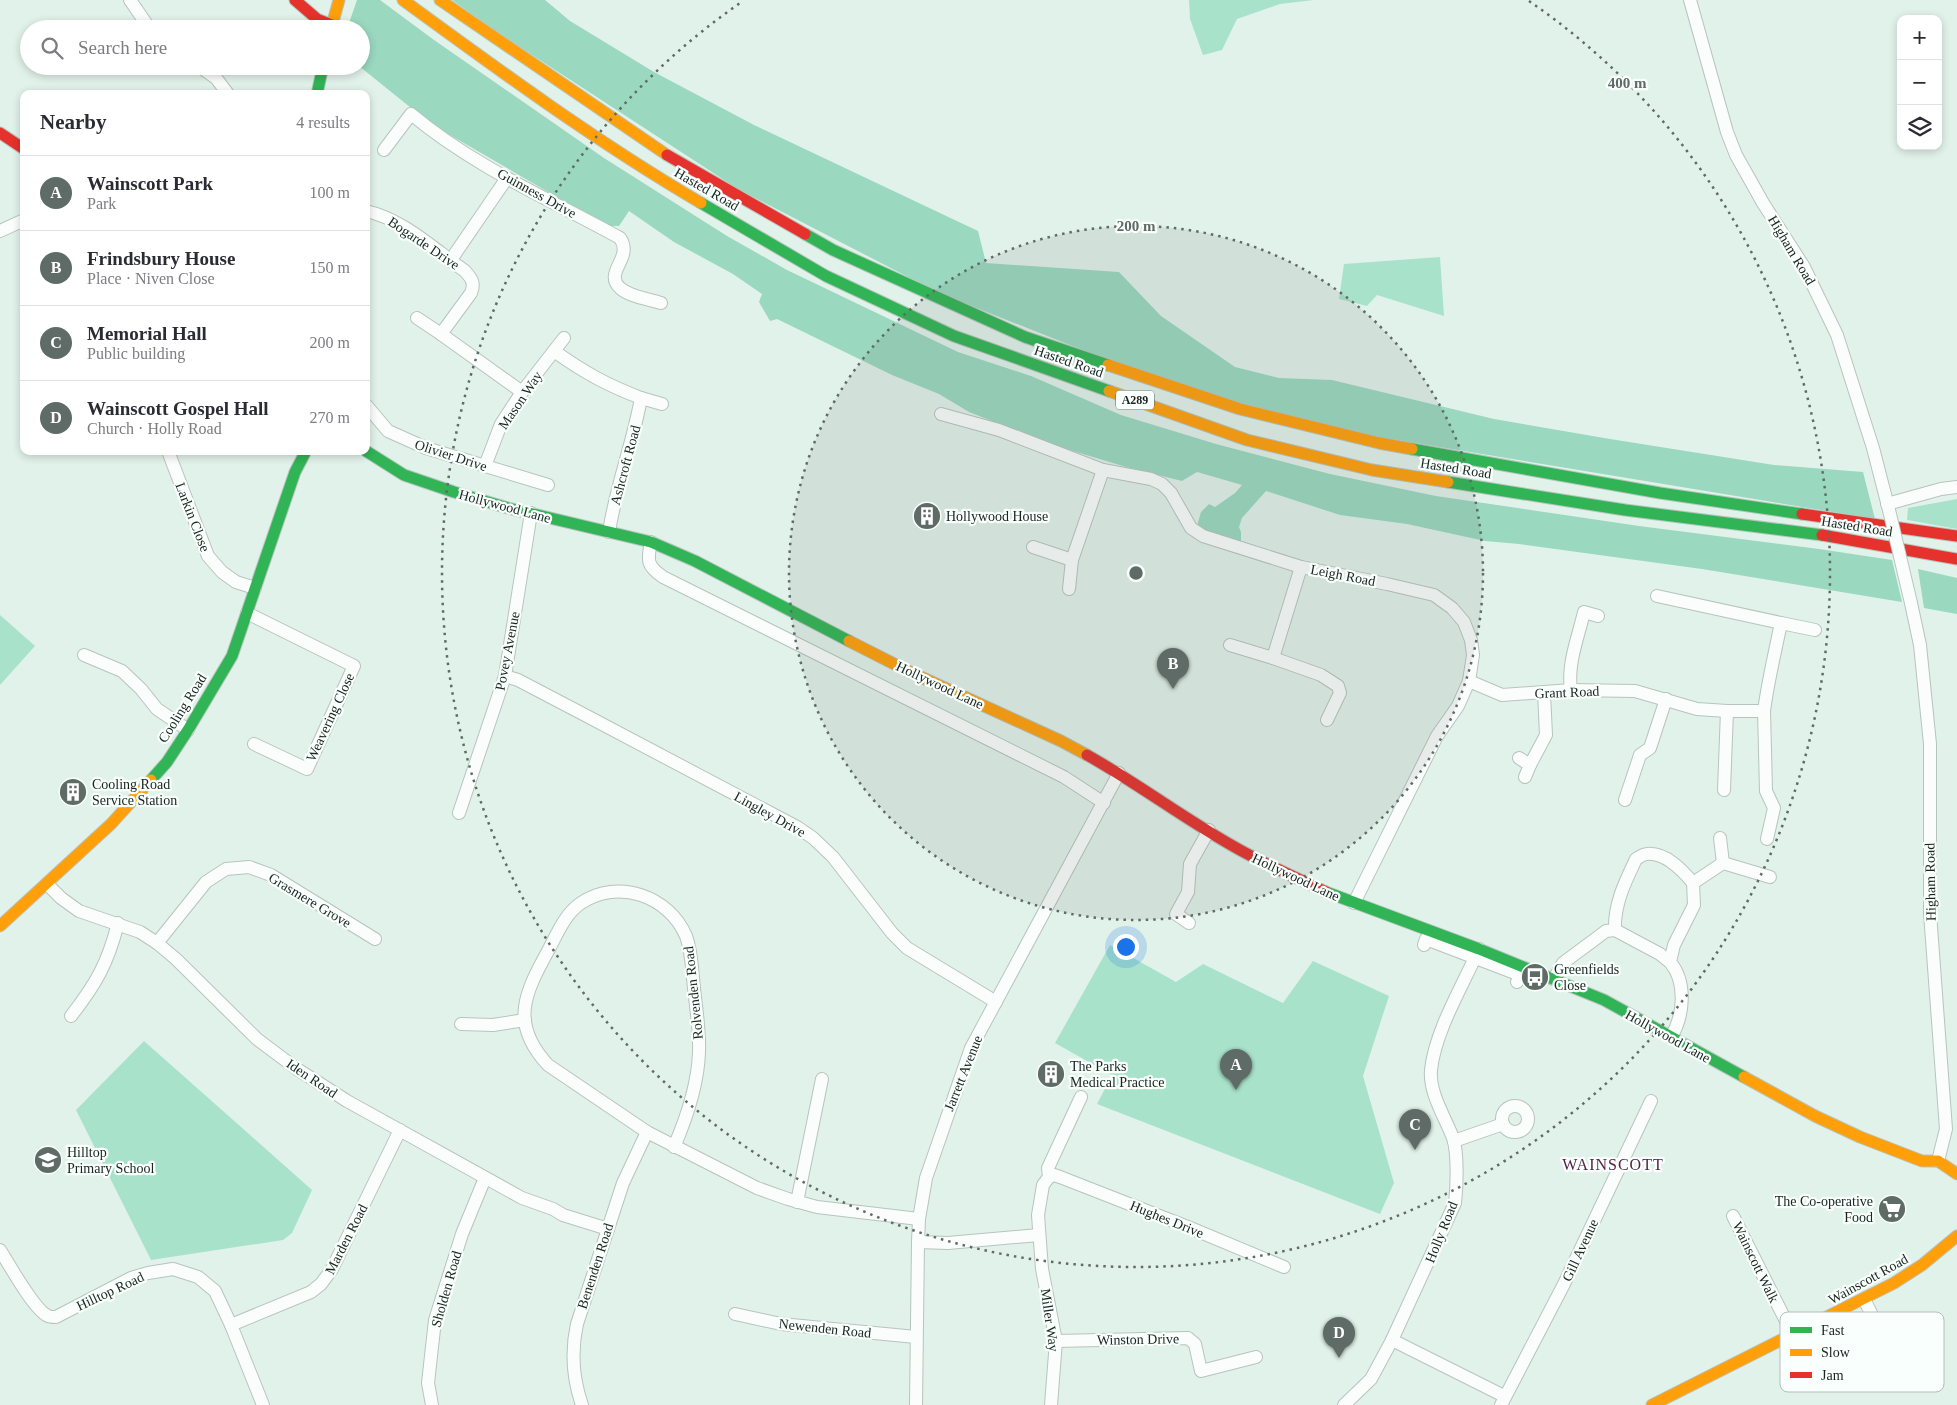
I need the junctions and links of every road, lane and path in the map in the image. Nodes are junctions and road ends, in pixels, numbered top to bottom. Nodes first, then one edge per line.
1 (130, 0) edge
2 (294, 0) edge
3 (403, 0) edge
4 (440, 0) edge
5 (1690, 0) edge
6 (339, 1) edge
7 (144, 20) edge
8 (320, 20) edge
9 (334, 20) edge
10 (212, 75) edge
11 (321, 75) edge
12 (225, 90) edge
13 (318, 90) edge
14 (0, 133) edge
15 (20, 146) edge
16 (384, 150) dead end
17 (507, 178) junction
18 (370, 212) edge
19 (20, 222) edge
20 (0, 231) edge
21 (450, 261) junction
22 (661, 303) dead end
23 (417, 318) dead end
24 (440, 334) junction
25 (564, 338) dead end
26 (554, 352) junction
27 (522, 392) junction
28 (641, 398) junction
29 (662, 404) dead end
30 (370, 410) edge
31 (941, 414) dead end
32 (370, 454) edge
33 (170, 455) edge
34 (304, 455) edge
35 (485, 466) junction
36 (1103, 470) junction
37 (548, 485) dead end
38 (1957, 487) edge
39 (1888, 507) junction
40 (531, 513) junction
41 (609, 532) junction
42 (1957, 536) edge
43 (651, 542) junction
44 (1032, 548) dead end
45 (1957, 559) edge
46 (1072, 560) junction
47 (1301, 568) junction
48 (255, 588) junction
49 (1069, 589) dead end
50 (1657, 596) dead end
51 (247, 613) junction
52 (1598, 616) dead end
53 (1781, 623) junction
54 (1815, 630) dead end
55 (1230, 645) dead end
56 (84, 655) dead end
57 (1273, 658) junction
58 (505, 676) junction
59 (1469, 681) junction
60 (1571, 690) junction
61 (1544, 693) junction
62 (1666, 699) junction
63 (1727, 711) junction
64 (1764, 711) junction
65 (1327, 720) dead end
66 (188, 730) junction
67 (254, 744) dead end
68 (1519, 758) dead end
69 (1530, 765) junction
70 (1120, 773) junction
71 (1524, 777) dead end
72 (1724, 790) dead end
73 (1625, 800) dead end
74 (1104, 803) junction
75 (459, 813) dead end
76 (1209, 830) junction
77 (1720, 838) dead end
78 (1767, 839) dead end
79 (1723, 863) junction
80 (1770, 877) dead end
81 (1693, 883) junction
82 (47, 884) junction
83 (1354, 903) junction
84 (118, 923) junction
85 (1189, 924) dead end
86 (0, 926) edge
87 (1615, 930) junction
88 (375, 939) dead end
89 (157, 943) junction
90 (1424, 946) dead end
91 (1477, 954) junction
92 (1670, 962) junction
93 (1554, 979) junction
94 (1517, 982) dead end
95 (996, 1002) junction
96 (71, 1016) dead end
97 (525, 1020) junction
98 (461, 1024) dead end
99 (1671, 1037) junction
100 (822, 1079) dead end
101 (1081, 1098) dead end
102 (1651, 1101) dead end
103 (1503, 1124) dead end
104 (400, 1130) junction
105 (647, 1132) junction
106 (1454, 1141) junction
107 (674, 1147) junction
108 (1938, 1161) junction
109 (1957, 1174) edge
110 (1049, 1177) junction
111 (485, 1178) junction
112 (797, 1202) junction
113 (1733, 1216) dead end
114 (919, 1219) junction
115 (608, 1229) junction
116 (1039, 1235) junction
117 (1957, 1236) edge
118 (918, 1242) junction
119 (0, 1250) edge
120 (1284, 1267) dead end
121 (1864, 1300) junction
122 (1781, 1312) edge
123 (1840, 1312) edge
124 (1870, 1312) edge
125 (735, 1314) dead end
126 (231, 1325) junction
127 (916, 1337) junction
128 (1392, 1340) junction
129 (1056, 1341) junction
130 (1780, 1341) edge
131 (1256, 1357) dead end
132 (1502, 1401) edge
133 (263, 1405) edge
134 (432, 1405) edge
135 (582, 1405) edge
136 (916, 1405) edge
137 (1051, 1405) edge
138 (1344, 1405) edge
139 (1652, 1405) edge

1 - 7 street
2 - 8 main road
3 - 45 main road, Hasted Road / A289
4 - 42 main road, Hasted Road / A289
5 - 39 street, Higham Road
6 - 9 main road
10 - 12 street
11 - 13 main road
14 - 15 main road
16 - 17 street, Guinness Drive
17 - 21 street
17 - 22 street, Guinness Drive
18 - 21 street, Bogarde Drive
19 - 20 street
21 - 24 street, Bogarde Drive
23 - 24 street
24 - 27 street
25 - 26 street, Mason Way
26 - 27 street, Mason Way
26 - 28 street
27 - 35 street, Mason Way
28 - 29 street
28 - 41 street, Ashcroft Road
30 - 35 street, Olivier Drive
31 - 36 street, Leigh Road
32 - 40 main road, Hollywood Lane
33 - 48 street, Larkin Close
34 - 48 main road, Cooling Road
35 - 37 street, Olivier Drive
36 - 46 street
36 - 47 street, Leigh Road
38 - 39 street
39 - 108 street, Higham Road, bridge
40 - 41 main road, Hollywood Lane
40 - 58 street, Povey Avenue
41 - 43 main road, Hollywood Lane
43 - 70 main road, Hollywood Lane
43 - 74 street, Hollywood Lane
44 - 46 street
46 - 49 street
47 - 57 street
47 - 59 street, Leigh Road
48 - 51 main road, Cooling Road
50 - 53 street
51 - 66 main road, Cooling Road
51 - 67 street, Weavering Close
52 - 60 street
53 - 54 street
53 - 64 street
55 - 57 street
56 - 66 street
57 - 65 street
58 - 75 street, Povey Avenue
58 - 95 street, Lingley Drive
59 - 61 street, Grant Road
59 - 83 street, Leigh Road
60 - 61 street, Grant Road
60 - 62 street, Grant Road
61 - 69 street
62 - 63 street, Grant Road
62 - 73 street
63 - 64 street, Grant Road
63 - 72 street
64 - 78 street
66 - 82 main road, Cooling Road
68 - 69 street
69 - 71 street
70 - 74 street, Jarrett Avenue
70 - 76 main road, Hollywood Lane
74 - 95 street, Jarrett Avenue
76 - 83 main road, Hollywood Lane
76 - 85 street
77 - 79 street
79 - 80 street
79 - 81 street
81 - 87 street
81 - 92 street
82 - 84 street, Iden Road
82 - 86 main road, Cooling Road
83 - 91 main road, Hollywood Lane
84 - 89 street, Iden Road
84 - 96 street
87 - 92 street
87 - 93 street
88 - 89 street, Grasmere Grove
89 - 104 street, Iden Road
90 - 91 street
91 - 93 main road, Hollywood Lane
91 - 94 street
91 - 106 street, Holly Road
92 - 99 street
93 - 99 main road, Hollywood Lane
95 - 114 street, Jarrett Avenue
97 - 98 street
97 - 105 street, Rolvenden Road
97 - 107 street, Rolvenden Road
99 - 108 main road, Hollywood Lane
100 - 112 street
101 - 110 street, Miller Way
102 - 132 street, Gill Avenue
103 - 106 street
104 - 111 street, Iden Road
104 - 126 street, Marden Road
105 - 107 street, Rolvenden Road
105 - 115 street, Benenden Road
106 - 128 street, Holly Road
107 - 112 street, Rolvenden Road
108 - 109 main road, Hollywood Lane
110 - 116 street, Miller Way
110 - 120 street, Hughes Drive
111 - 115 street, Iden Road
111 - 134 street, Sholden Road
112 - 114 street, Rolvenden Road
113 - 122 street, Wainscott Walk
114 - 118 street, Jarrett Avenue
115 - 135 street, Benenden Road
116 - 118 street
116 - 129 street, Miller Way
117 - 121 main road, Wainscott Road
118 - 127 street, Jarrett Avenue
119 - 126 street, Hilltop Road
121 - 123 main road, Wainscott Road
121 - 124 street
125 - 127 street, Newenden Road
126 - 133 street, Hilltop Road
127 - 136 street, Jarrett Avenue
128 - 132 street, Gill Avenue
128 - 138 street, Holly Road
129 - 131 street, Winston Drive
129 - 137 street, Miller Way
130 - 139 main road, Wainscott Road

